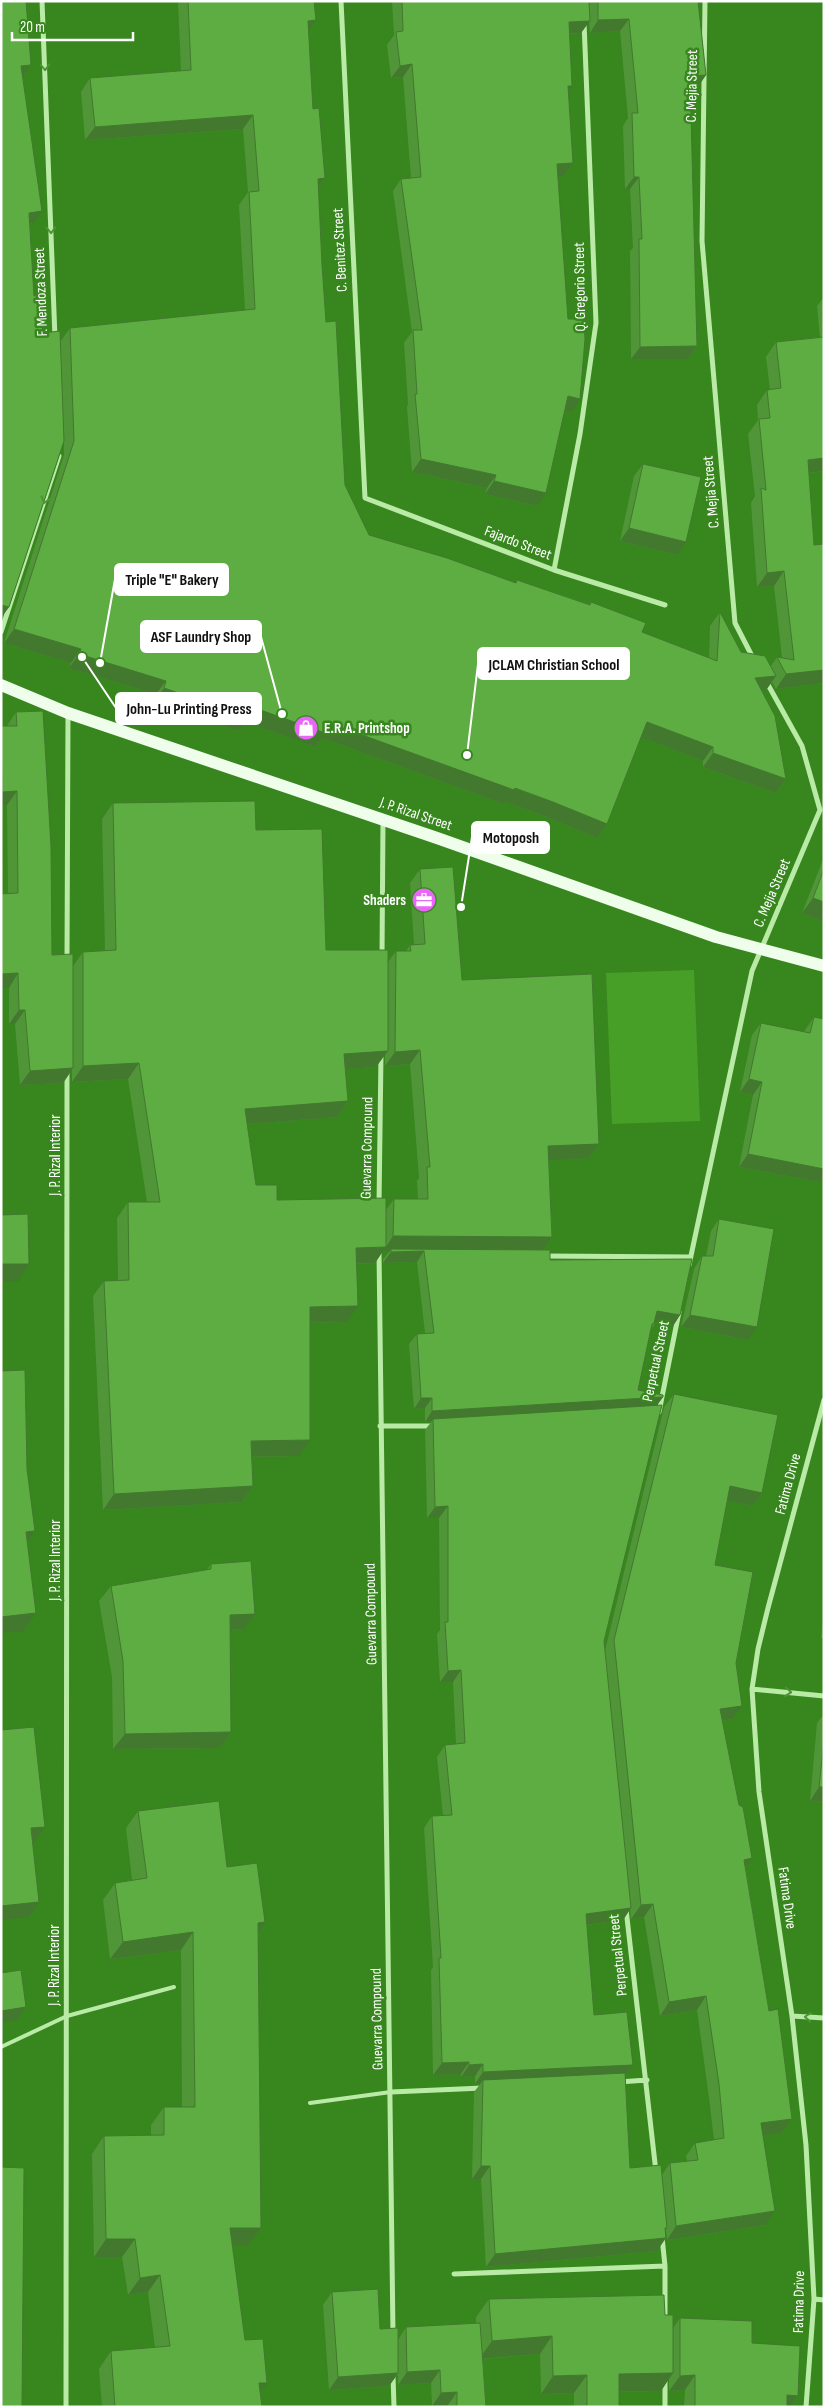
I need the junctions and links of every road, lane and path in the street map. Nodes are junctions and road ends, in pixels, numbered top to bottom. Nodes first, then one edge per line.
1 (42, 1) edge
2 (341, 1) edge
3 (705, 1) edge
4 (584, 11) edge
5 (56, 346) edge
6 (59, 444) edge
7 (364, 498) joint
8 (554, 570) junction
9 (665, 606) dead end
10 (1, 632) edge
11 (756, 663) edge
12 (760, 671) edge
13 (1, 686) edge
14 (68, 713) junction
15 (383, 820) junction
16 (762, 949) junction
17 (382, 958) edge
18 (824, 966) edge
19 (67, 972) edge
20 (381, 1047) edge
21 (67, 1061) edge
22 (379, 1215) edge
23 (379, 1245) edge
24 (378, 1255) junction
25 (388, 1255) edge
26 (534, 1256) edge
27 (690, 1257) junction
28 (686, 1276) edge
29 (680, 1305) edge
30 (824, 1400) edge
31 (659, 1412) junction
32 (649, 1413) edge
33 (656, 1422) edge
34 (436, 1425) edge
35 (380, 1426) junction
36 (752, 1689) junction
37 (824, 1696) edge
38 (625, 1898) edge
39 (174, 1987) dead end
40 (67, 2016) junction
41 (792, 2016) junction
42 (824, 2018) edge
43 (1, 2048) edge
44 (647, 2080) junction
45 (607, 2082) edge
46 (490, 2088) edge
47 (391, 2092) junction
48 (310, 2103) dead end
49 (656, 2178) edge
50 (661, 2227) edge
51 (665, 2266) junction
52 (454, 2274) dead end
53 (814, 2299) junction
54 (824, 2300) edge
55 (665, 2332) edge
56 (393, 2338) edge
57 (393, 2367) edge
58 (665, 2369) edge
59 (66, 2407) edge
60 (394, 2407) edge
61 (665, 2407) edge
62 (806, 2407) edge

1 -> 5 street, F. Mendoza Street
2 - 7 street, C. Benitez Street
3 - 11 street, C. Mejia Street
4 - 8 street, Q. Gregorio Street
6 -> 10 street
7 - 8 street, Fajardo Street
8 - 9 street, Fajardo Street
12 - 16 street, C. Mejia Street
13 - 14 main road, J. P. Rizal Street
14 - 15 main road, J. P. Rizal Street
14 - 19 street
15 - 16 main road, J. P. Rizal Street
15 - 17 street
16 - 18 main road, J. P. Rizal Street
16 - 27 street
20 - 22 street, Guevarra Compound
21 - 40 street, J. P. Rizal Interior
23 - 24 street, Guevarra Compound
24 - 25 street
24 - 35 street, Guevarra Compound
26 - 27 street
27 - 28 street
29 - 31 street, Perpetual Street
30 - 36 street, Fatima Drive
31 - 32 street
31 - 33 street, Perpetual Street
34 - 35 street
35 - 47 street, Guevarra Compound
36 -> 37 street
36 - 41 street, Fatima Drive
38 - 44 street, Perpetual Street
39 - 40 lane
40 - 43 lane
40 - 59 street, J. P. Rizal Interior
42 -> 41 street
41 - 53 street, Fatima Drive
44 - 45 street
44 - 49 street, Perpetual Street
46 - 47 street
47 - 48 lane
47 - 56 street, Guevarra Compound
50 - 51 street
51 - 52 street
51 - 55 street
53 - 54 street
53 - 62 street, Fatima Drive
57 - 60 street
58 - 61 street

